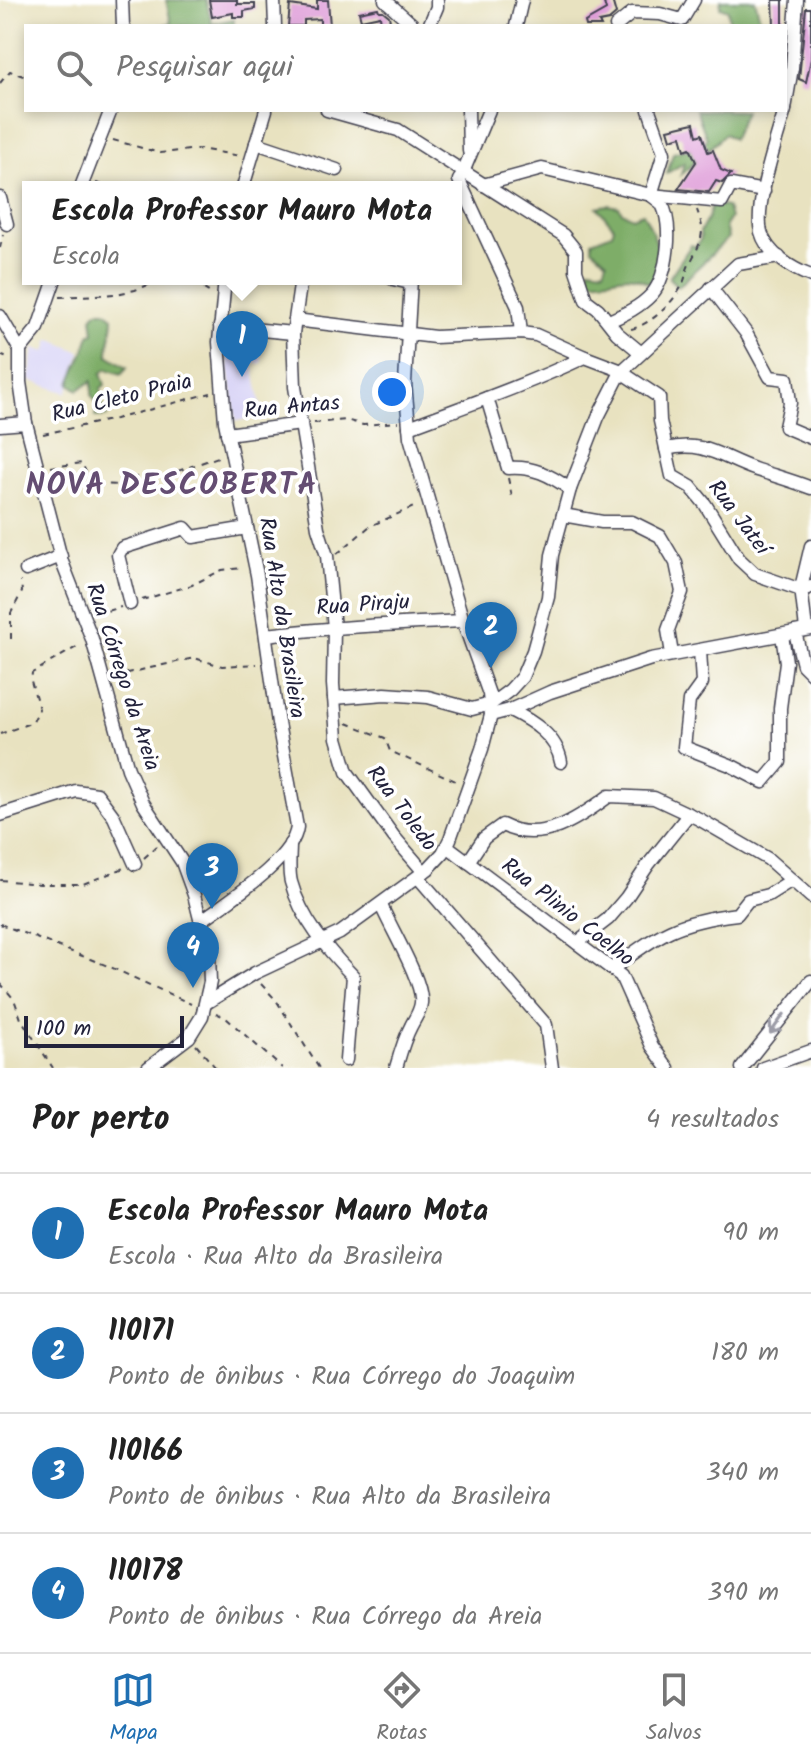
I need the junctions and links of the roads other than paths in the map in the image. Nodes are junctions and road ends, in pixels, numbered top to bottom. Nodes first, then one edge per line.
1 (122, 0) edge
2 (274, 0) edge
3 (385, 0) edge
4 (437, 0) edge
5 (522, 0) edge
6 (694, 0) edge
7 (797, 0) edge
8 (123, 24) edge
9 (275, 24) edge
10 (412, 24) edge
11 (430, 24) edge
12 (516, 24) edge
13 (618, 24) edge
14 (684, 24) edge
15 (787, 97) edge
16 (110, 112) edge
17 (265, 112) edge
18 (334, 112) edge
19 (468, 112) edge
20 (488, 112) edge
21 (650, 112) edge
22 (784, 112) edge
23 (256, 143) junction
24 (470, 158) junction
25 (337, 170) dead end
26 (459, 180) edge
27 (83, 181) edge
28 (245, 181) edge
29 (483, 185) junction
30 (462, 186) edge
31 (764, 191) junction
32 (651, 195) junction
33 (0, 198) edge
34 (7, 224) road end
35 (779, 257) junction
36 (811, 276) edge
37 (53, 285) edge
38 (225, 285) edge
39 (300, 285) edge
40 (410, 285) edge
41 (711, 288) junction
42 (0, 316) edge
43 (609, 321) junction
44 (220, 326) junction
45 (294, 326) junction
46 (407, 332) junction
47 (521, 333) junction
48 (20, 350) junction
49 (640, 352) junction
50 (585, 357) junction
51 (622, 372) junction
52 (487, 398) junction
53 (26, 423) junction
54 (301, 424) junction
55 (409, 424) junction
56 (0, 425) edge
57 (227, 434) junction
58 (811, 438) edge
59 (666, 449) junction
60 (811, 488) edge
61 (570, 489) junction
62 (563, 515) junction
63 (247, 528) junction
64 (811, 546) edge
65 (61, 556) junction
66 (26, 570) road end
67 (806, 588) edge
68 (130, 604) road end
69 (463, 621) junction
70 (334, 628) junction
71 (798, 631) edge
72 (266, 635) junction
73 (700, 650) junction
74 (672, 654) junction
75 (811, 673) edge
76 (334, 698) junction
77 (491, 710) junction
78 (510, 710) junction
79 (561, 762) dead end
80 (689, 814) junction
81 (0, 815) edge
82 (290, 844) junction
83 (447, 846) junction
84 (468, 862) junction
85 (135, 864) road end
86 (421, 874) junction
87 (811, 876) edge
88 (801, 888) edge
89 (381, 905) junction
90 (201, 921) junction
91 (321, 942) junction
92 (577, 943) junction
93 (612, 969) junction
94 (811, 981) edge
95 (206, 1006) junction
96 (811, 1051) edge
97 (346, 1060) dead end
98 (148, 1068) edge
99 (396, 1068) edge
100 (552, 1068) edge
101 (668, 1068) edge
102 (742, 1068) edge
103 (763, 1068) edge

1 - 8 street
2 - 9 street
3 - 10 street
4 - 11 street
5 - 12 street
6 - 14 street
7 - 15 street
13 - 14 street
16 - 27 street
17 - 23 street
18 - 26 street
19 - 24 street
20 - 24 street
21 - 32 street
22 - 31 street
23 - 25 street
23 - 28 street
24 - 26 street
26 - 29 street
29 - 32 street
29 - 43 street
30 - 47 street
31 - 32 street
31 - 35 street
32 - 43 street
33 - 34 street
35 - 36 street
35 - 41 street
37 - 48 street
38 - 44 street, Rua Alto da Brasileira
39 - 45 street, Rua Toledo
40 - 46 street
41 - 49 street
41 - 58 street
42 - 48 street, Rua Córrego da Areia
43 - 49 street
44 - 45 street
44 - 57 street, Rua Alto da Brasileira
45 - 46 street
45 - 54 street, Rua Toledo
46 - 47 street
46 - 55 street
47 - 50 street, Rua Jateí
48 - 53 street, Rua Córrego da Areia
49 - 51 street
50 - 51 street, Rua Jateí
50 - 52 street
51 - 59 street, Rua Jateí
51 - 61 street
52 - 55 street
52 - 61 street
53 - 56 street
53 - 65 street, Rua Córrego da Areia
54 - 57 street, Rua Antas
54 - 70 street, Rua Toledo
55 - 69 street
57 - 63 street, Rua Alto da Brasileira
59 - 60 street
59 - 67 street, Rua Jateí
61 - 62 street
62 - 74 street
62 - 77 street
63 - 68 street
63 - 72 street, Rua Alto da Brasileira
64 - 67 street
65 - 66 street
65 - 90 street, Rua Córrego da Areia
67 - 71 street
69 - 70 street, Rua Piraju
69 - 77 street
70 - 72 street, Rua Piraju
70 - 76 street, Rua Toledo
71 - 73 street
71 - 73 street
71 - 75 street
72 - 82 street, Rua Alto da Brasileira
73 - 74 street
74 - 78 street
76 - 77 street
76 - 86 street, Rua Toledo
77 - 78 street
77 - 83 street
78 - 79 street
80 - 84 street
80 - 88 street
80 - 92 street
81 - 85 street
82 - 90 street
82 - 91 street, Rua Alto da Brasileira
83 - 84 street, Rua Plinio Coelho
83 - 86 street
84 - 92 street, Rua Plinio Coelho
86 - 89 street
86 - 100 street, Rua Toledo
87 - 88 street
88 - 93 street
89 - 91 street
89 - 99 street
90 - 95 street, Rua Córrego da Areia
91 - 95 street
91 - 97 street, Rua Alto da Brasileira
92 - 93 street, Rua Plinio Coelho
93 - 101 street, Rua Plinio Coelho
94 -> 102 street
95 - 98 street, Rua Córrego da Areia
96 - 103 street

